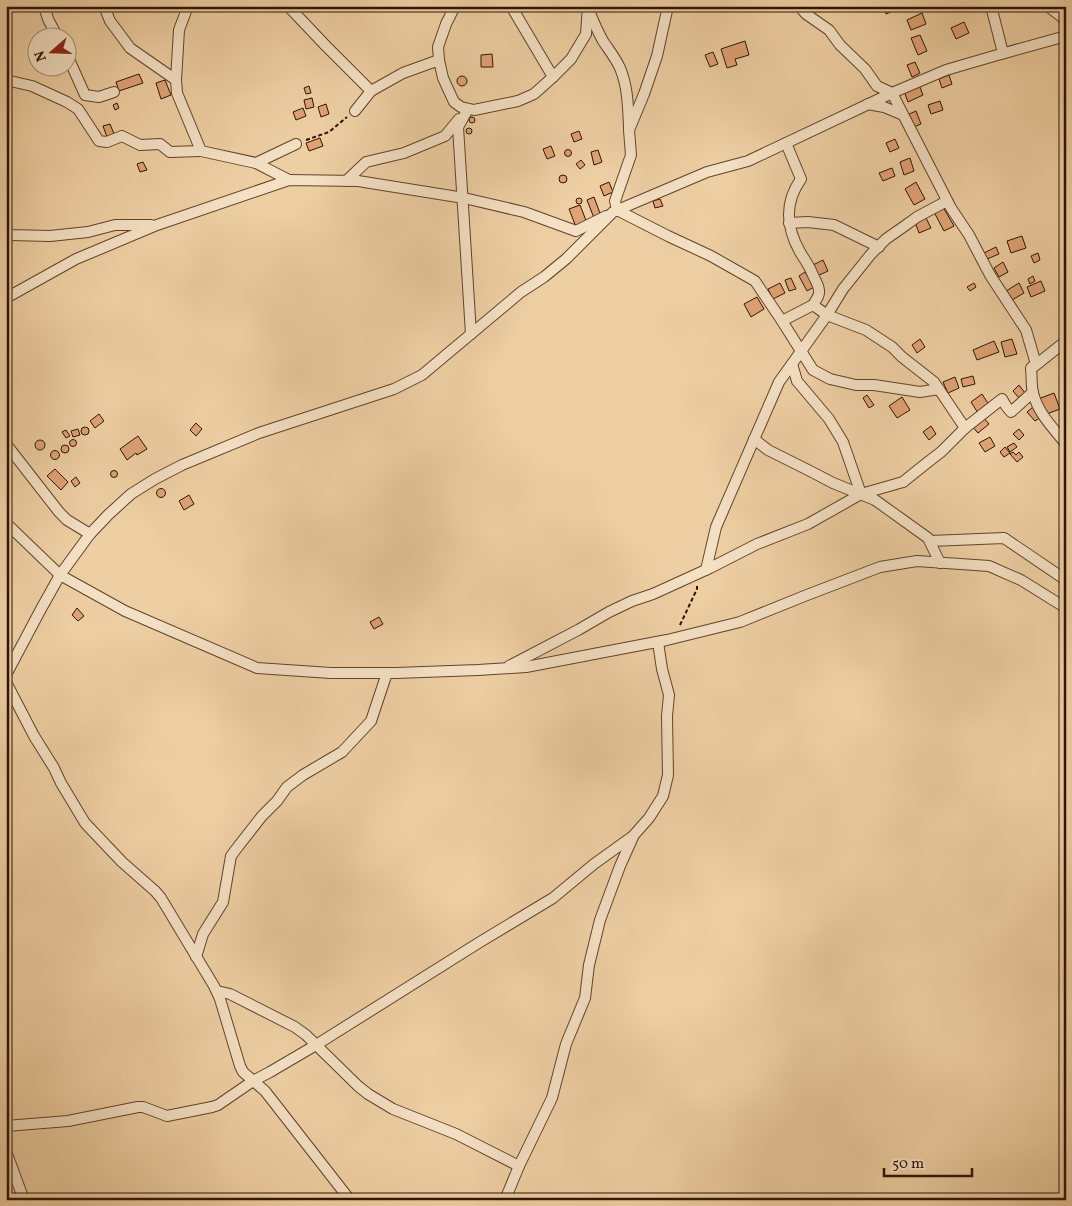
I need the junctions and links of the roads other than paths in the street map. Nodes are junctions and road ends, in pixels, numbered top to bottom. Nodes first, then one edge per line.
1 (44, 6) edge
2 (104, 6) edge
3 (188, 6) edge
4 (288, 6) edge
5 (455, 6) edge
6 (511, 6) edge
7 (588, 6) edge
8 (668, 6) edge
9 (799, 6) edge
10 (991, 6) edge
11 (1050, 6) edge
12 (1066, 20) edge
13 (53, 28) edge
14 (1066, 36) edge
15 (1003, 53) junction
16 (439, 60) junction
17 (553, 77) junction
18 (78, 78) edge
19 (6, 80) edge
20 (176, 80) junction
21 (371, 91) junction
22 (114, 92) dead end
23 (892, 93) junction
24 (867, 104) junction
25 (468, 108) junction
26 (355, 111) road end
27 (903, 116) junction
28 (630, 130) junction
29 (786, 142) junction
30 (296, 144) road end
31 (202, 151) junction
32 (256, 163) junction
33 (289, 180) junction
34 (346, 181) junction
35 (464, 198) junction
36 (947, 201) junction
37 (615, 211) junction
38 (789, 223) junction
39 (157, 225) junction
40 (6, 233) edge
41 (879, 247) junction
42 (6, 298) edge
43 (813, 305) junction
44 (827, 315) junction
45 (782, 321) junction
46 (472, 334) junction
47 (1066, 340) edge
48 (801, 351) junction
49 (792, 364) junction
50 (1031, 368) junction
51 (939, 389) junction
52 (1033, 392) junction
53 (965, 428) junction
54 (754, 440) junction
55 (6, 444) edge
56 (1066, 444) edge
57 (861, 494) junction
58 (6, 523) edge
59 (90, 534) junction
60 (930, 541) junction
61 (940, 563) junction
62 (702, 572) junction
63 (60, 575) junction
64 (1066, 580) edge
65 (1066, 608) edge
66 (658, 642) junction
67 (505, 668) junction
68 (386, 672) junction
69 (6, 675) edge
70 (6, 682) edge
71 (633, 836) junction
72 (196, 957) junction
73 (217, 992) junction
74 (316, 1045) junction
75 (253, 1081) junction
76 (6, 1126) edge
77 (6, 1151) edge
78 (519, 1166) junction
79 (24, 1200) edge
80 (350, 1200) edge
81 (505, 1200) edge

1 - 13 street
2 - 20 street
3 - 20 street
4 - 21 street
5 - 16 street
6 - 17 street
7 - 17 street
7 - 28 street
8 - 28 street
9 - 23 street
10 - 15 street
11 - 12 street
14 - 15 street
15 - 23 street
16 - 21 street
16 - 25 street
17 - 25 street
18 - 22 street
19 - 31 street
20 - 31 street
21 - 26 street
23 - 24 street
23 - 27 street
24 - 27 street
24 - 29 street
25 - 34 street
25 - 35 street
27 - 36 street
28 - 37 street
29 - 37 street
29 - 38 street
30 - 32 street
31 - 32 street
32 - 33 street
33 - 34 street
33 - 39 street
34 - 35 street
35 - 37 street
35 - 46 street
36 - 41 street
36 - 50 street
37 - 45 street
37 - 46 street
38 - 41 street
38 - 43 street
39 - 40 street
39 - 42 street
41 - 44 street
43 - 44 street
43 - 45 street
44 - 48 street
44 - 51 street
45 - 48 street
46 - 59 street
47 - 50 street
48 - 49 street
48 - 51 street
49 - 54 street
49 - 57 street
50 - 52 street
51 - 53 street
52 - 53 street
52 - 56 street
53 - 57 street
54 - 57 street
54 - 62 street
55 - 59 street
57 - 60 street
57 - 62 street
58 - 63 street
59 - 63 street
60 - 61 street
60 - 64 street
61 - 65 street
61 - 66 street
62 - 67 street
63 - 68 street
63 - 69 street
66 - 67 street
66 - 71 street
67 - 68 street
68 - 72 street
70 - 72 street
71 - 74 street
71 - 78 street
72 - 73 street
73 - 74 street
73 - 75 street
74 - 75 street
74 - 78 street
75 - 76 street
75 - 80 street
77 - 79 street
78 - 81 street

